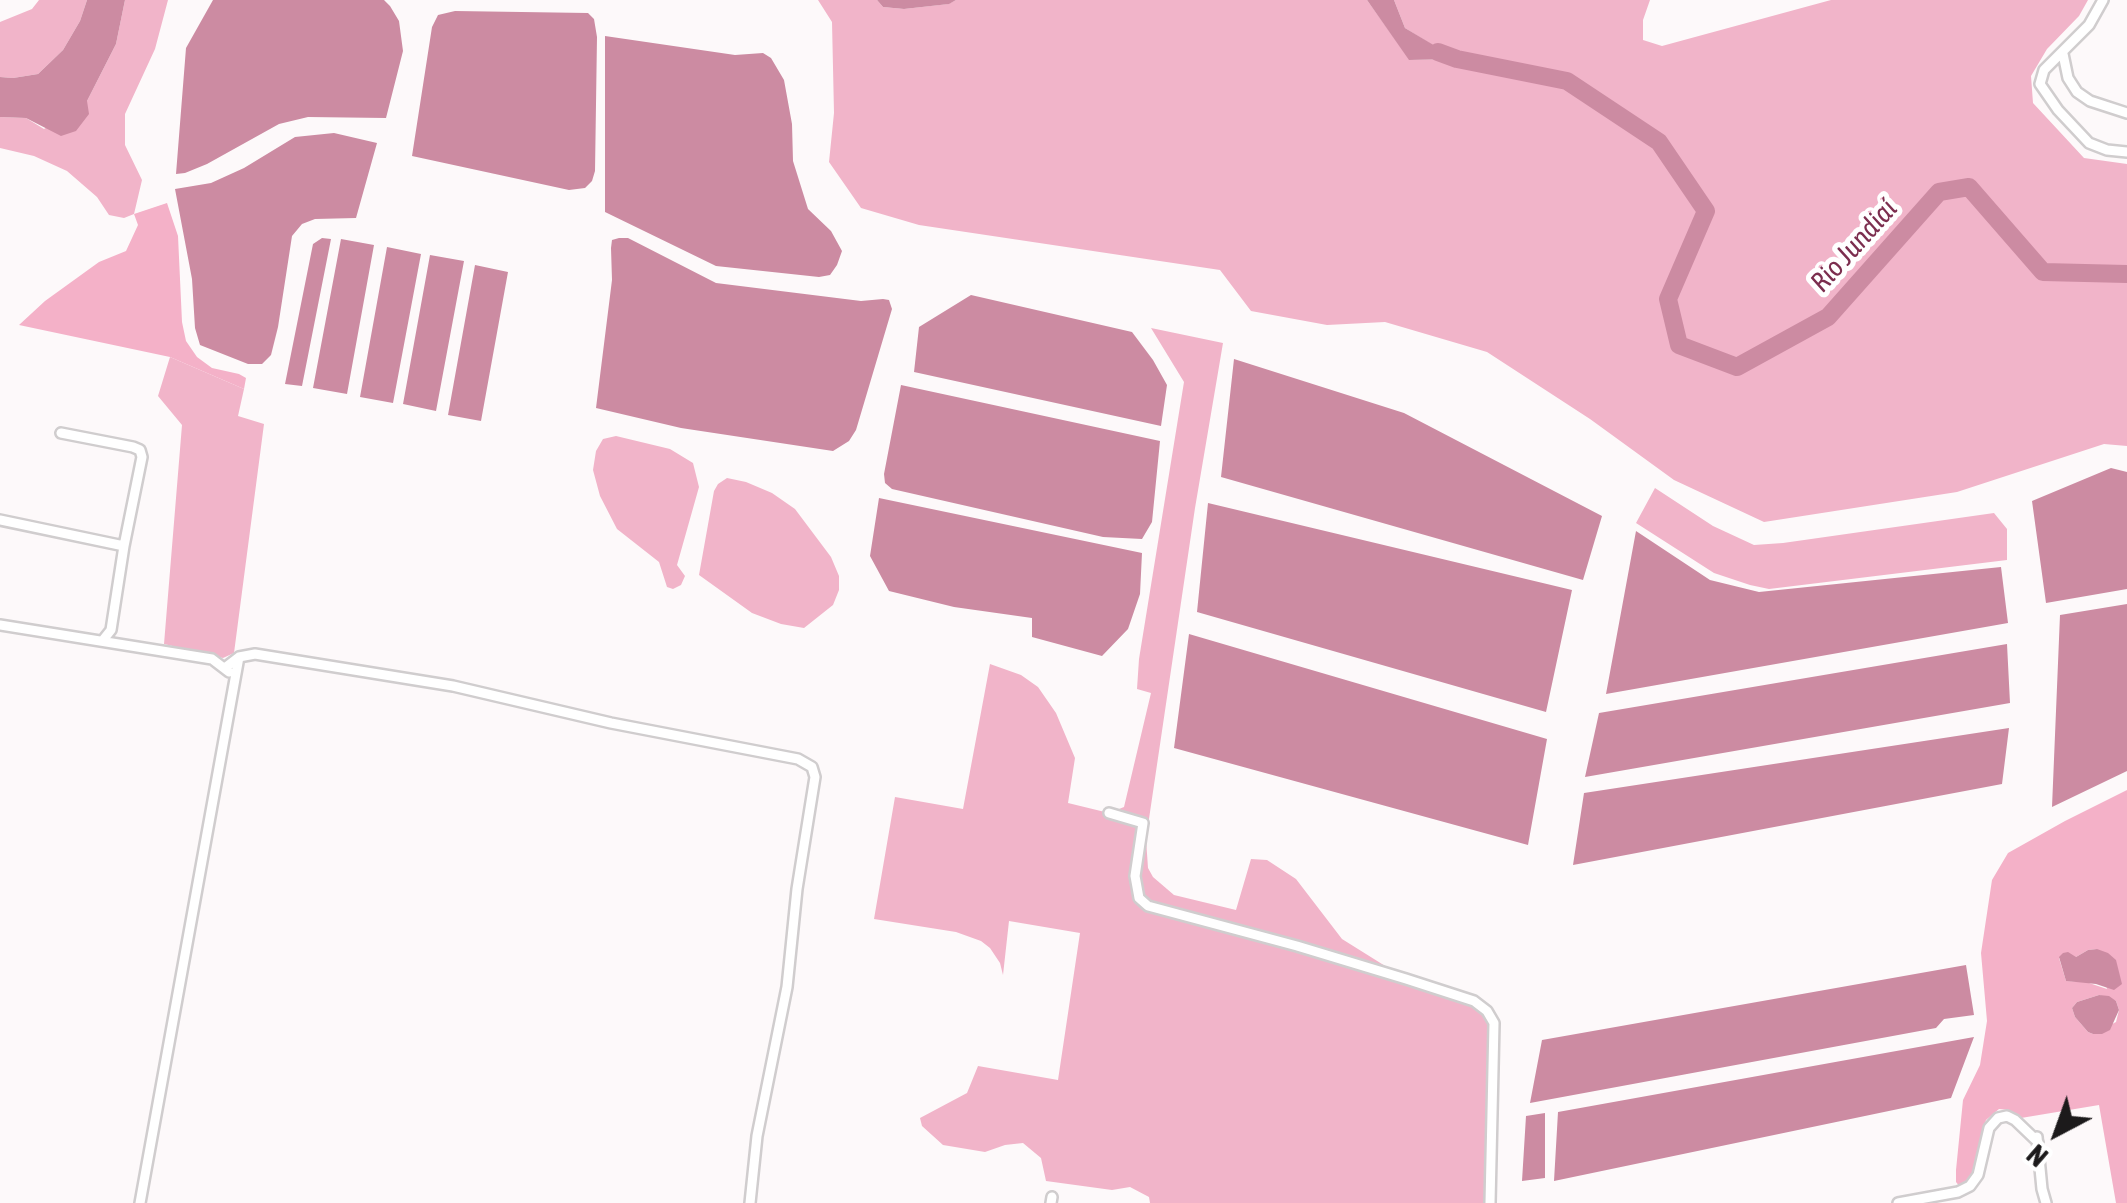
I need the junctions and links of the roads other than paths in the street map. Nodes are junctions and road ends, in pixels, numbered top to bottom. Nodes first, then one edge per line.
1 (2103, 0) edge
2 (2063, 54) junction
3 (2127, 112) edge
4 (2127, 152) edge
5 (62, 434) dead end
6 (0, 520) edge
7 (124, 546) junction
8 (0, 625) edge
9 (111, 630) junction
10 (102, 640) junction
11 (122, 644) junction
12 (239, 657) junction
13 (226, 667) junction
14 (234, 678) junction
15 (1109, 813) dead end
16 (140, 1203) edge
17 (750, 1203) edge
18 (1490, 1203) edge
19 (1898, 1203) edge
20 (2046, 1203) edge

1 - 2 street
2 - 3 street
2 - 4 street
5 - 7 street
6 - 7 street
7 - 9 street
8 - 10 street
9 - 10 street
9 - 11 street
10 - 11 street
11 - 13 street
12 - 13 street
12 - 14 street
12 - 17 street
13 - 14 street
14 - 16 street
15 - 18 street
19 - 20 street

